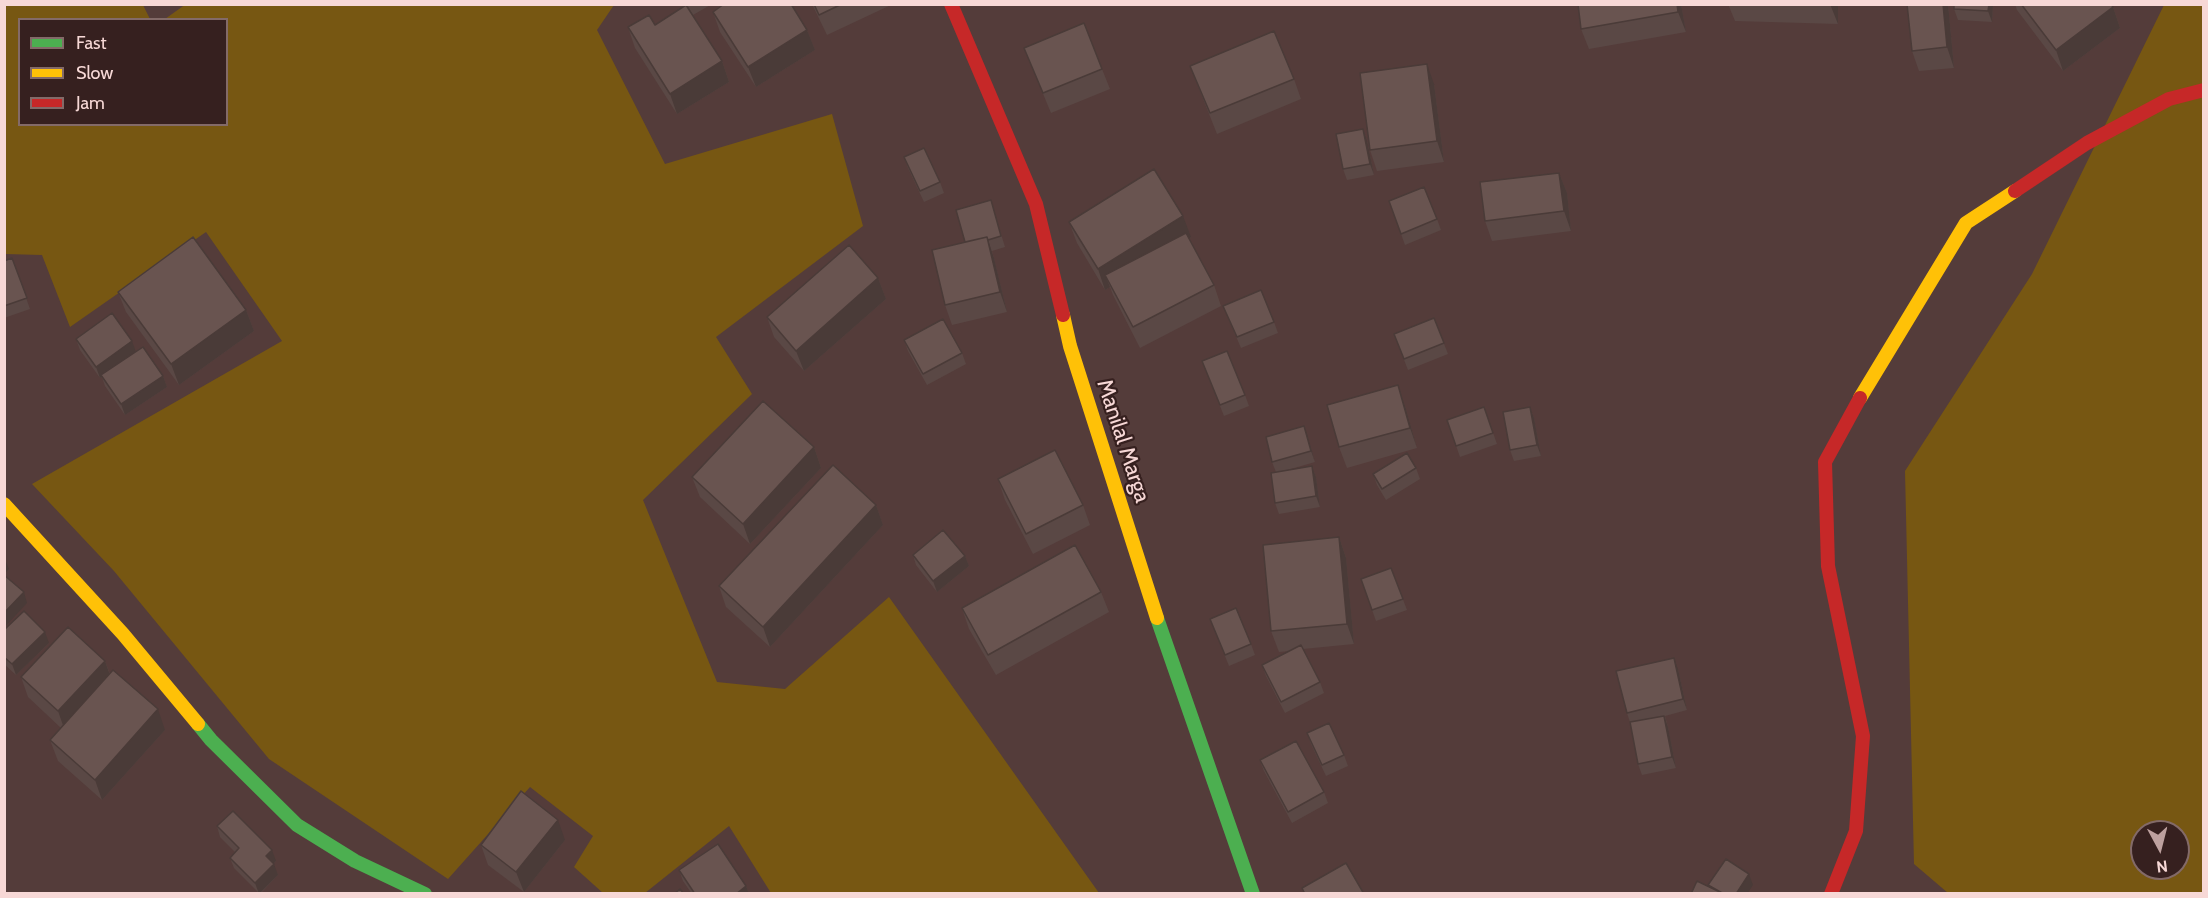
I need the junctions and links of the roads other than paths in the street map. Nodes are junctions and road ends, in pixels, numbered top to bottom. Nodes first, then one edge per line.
1 (951, 4) edge
2 (2204, 90) edge
3 (4, 504) edge
4 (425, 894) edge
5 (1253, 894) edge
6 (1831, 894) edge

1 - 5 street, Manilal Marga
2 - 6 street
3 - 4 street

